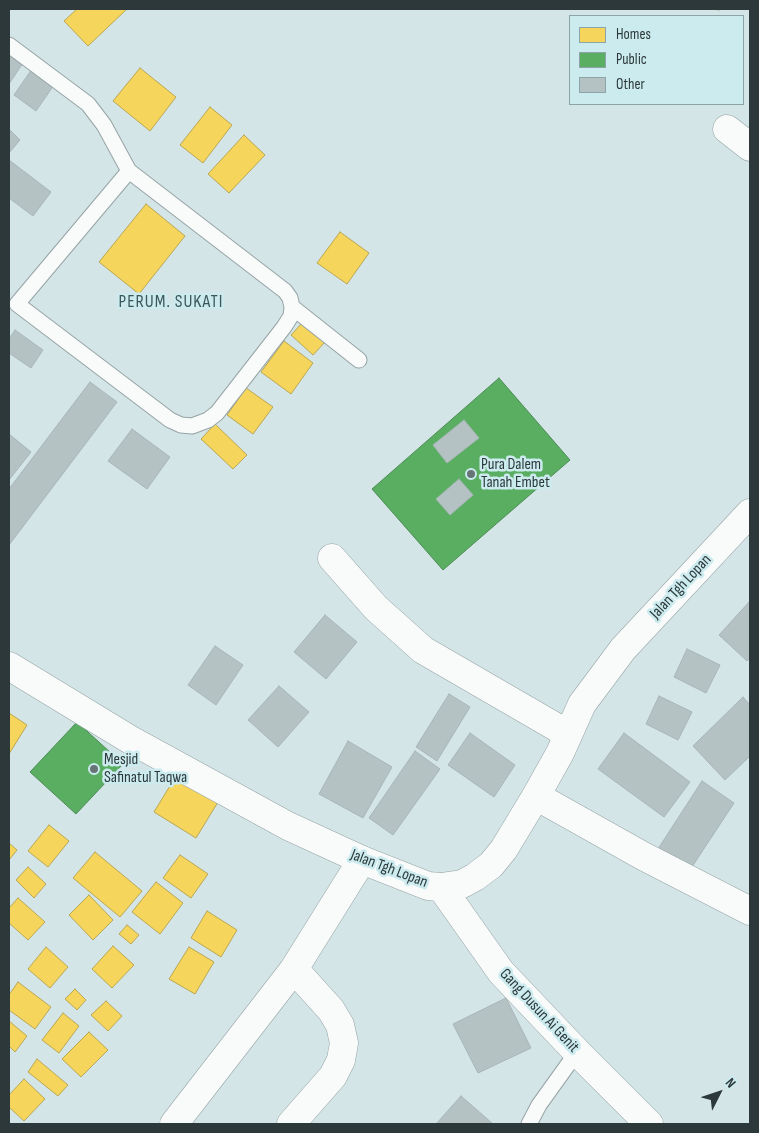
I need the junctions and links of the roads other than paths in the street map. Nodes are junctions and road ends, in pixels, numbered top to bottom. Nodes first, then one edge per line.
1 (9, 45) edge
2 (727, 129) dead end
3 (750, 147) edge
4 (128, 170) junction
5 (292, 307) junction
6 (359, 360) dead end
7 (749, 518) edge
8 (332, 558) dead end
9 (9, 666) edge
10 (568, 734) junction
11 (536, 796) junction
12 (362, 860) junction
13 (442, 887) junction
14 (750, 911) edge
15 (294, 969) junction
16 (577, 1052) junction
17 (174, 1124) edge
18 (291, 1124) edge
19 (529, 1124) edge
20 (649, 1124) edge

1 - 4 lane
2 - 3 street
4 - 5 lane
4 - 5 lane
5 - 6 lane
7 - 10 street, Jalan Tgh Lopan
8 - 10 street
9 - 12 street, Jalan Tgh Lopan
10 - 11 street, Jalan Tgh Lopan
11 - 13 street, Jalan Tgh Lopan
11 - 14 street
12 - 13 street, Jalan Tgh Lopan
12 - 15 street
13 - 16 street, Gang Dusun Ai Genit
15 - 17 street
15 - 18 street
16 - 19 lane
16 - 20 street, Gang Dusun Ai Genit

